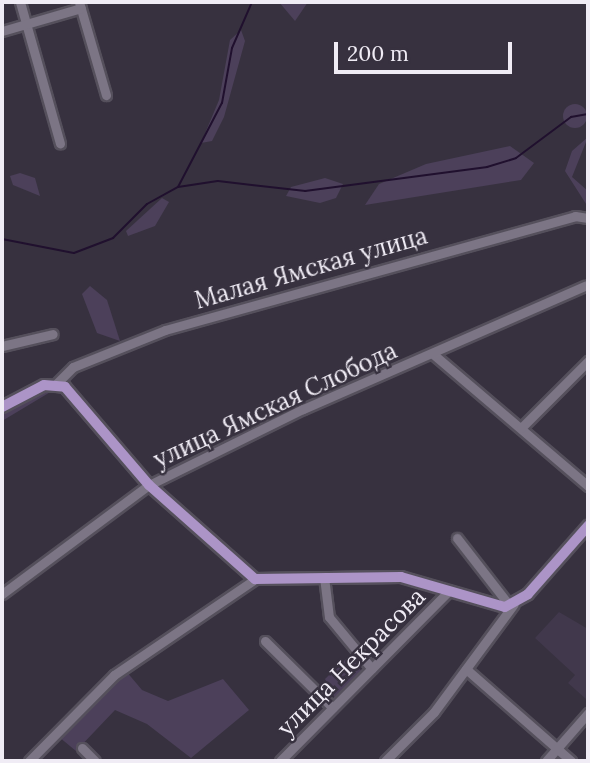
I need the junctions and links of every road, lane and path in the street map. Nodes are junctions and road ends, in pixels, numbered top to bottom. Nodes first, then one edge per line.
1 (19, 2) edge
2 (80, 5) edge
3 (26, 23) junction
4 (2, 31) edge
5 (106, 94) dead end
6 (60, 143) dead end
7 (588, 218) edge
8 (585, 286) dead end
9 (52, 334) dead end
10 (2, 346) edge
11 (433, 354) junction
12 (588, 361) edge
13 (56, 384) junction
14 (2, 407) edge
15 (521, 428) junction
16 (149, 485) junction
17 (588, 486) edge
18 (588, 526) edge
19 (457, 538) dead end
20 (324, 577) junction
21 (255, 579) junction
22 (449, 591) junction
23 (2, 594) edge
24 (512, 605) junction
25 (265, 641) dead end
26 (466, 669) junction
27 (372, 670) junction
28 (333, 708) junction
29 (588, 713) edge
30 (82, 748) dead end
31 (556, 748) junction
32 (29, 761) edge
33 (95, 761) edge
34 (280, 761) edge
35 (386, 761) edge
36 (546, 761) edge
37 (571, 761) edge

1 - 3 street
2 - 3 street
2 - 5 street
3 - 4 street
3 - 6 street
7 - 13 street, Малая Ямская улица
8 - 11 street, улица Ямская Слобода
9 - 10 street
11 - 15 street
11 - 16 street, улица Ямская Слобода
12 - 15 street
13 - 14 main road
13 - 16 main road
15 - 17 street
16 - 21 main road
16 - 23 street, улица Ямская Слобода
18 - 24 main road
19 - 24 street
20 - 21 main road
20 - 22 main road
20 - 27 street
21 - 32 street
22 - 24 main road
22 - 27 street, улица Некрасова
24 - 26 street
25 - 28 street
26 - 31 street
26 - 35 street
27 - 28 street, улица Некрасова
28 - 34 street, улица Некрасова
29 - 31 street
30 - 33 street
31 - 36 street
31 - 37 street

